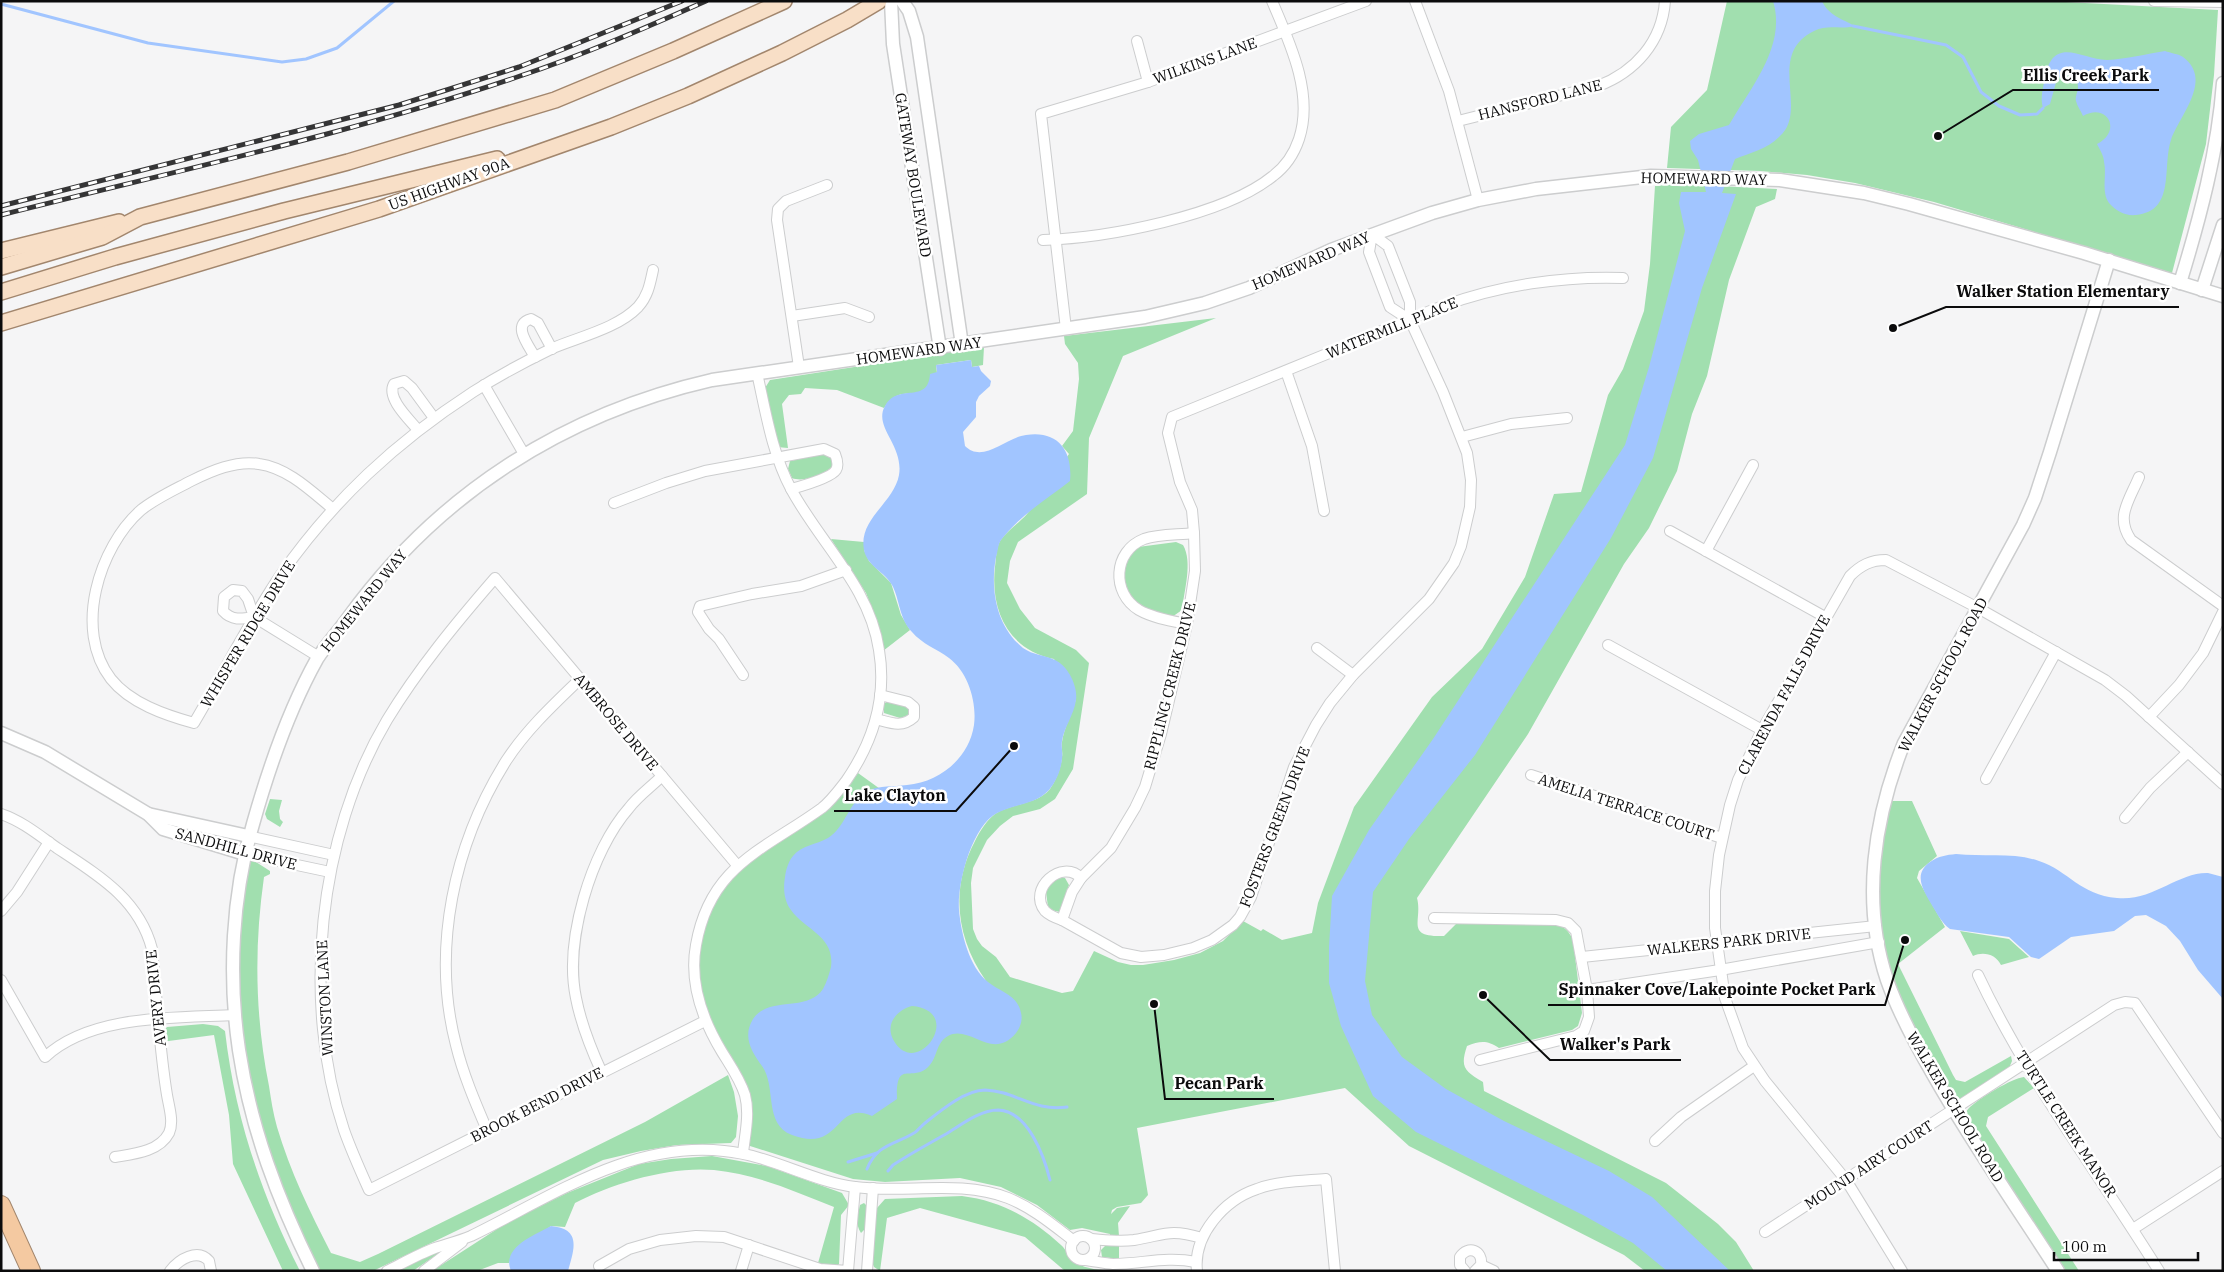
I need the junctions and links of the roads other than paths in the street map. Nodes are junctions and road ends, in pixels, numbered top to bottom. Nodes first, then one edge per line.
1 (784, 1) edge
2 (879, 1) edge
3 (891, 1) edge
4 (902, 1) edge
5 (1272, 1) edge
6 (1366, 1) edge
7 (1415, 1) edge
8 (1665, 1) edge
9 (2154, 1) edge
10 (2223, 2) edge
11 (1285, 31) junction
12 (1137, 41) dead end
13 (1148, 82) junction
14 (2223, 83) edge
15 (2222, 110) edge
16 (1458, 121) junction
17 (559, 145) junction
18 (827, 185) dead end
19 (1478, 200) junction
20 (140, 217) junction
21 (2223, 225) edge
22 (1372, 234) junction
23 (1043, 240) dead end
24 (1056, 240) junction
25 (1, 250) edge
26 (2109, 260) junction
27 (1, 267) edge
28 (653, 270) dead end
29 (1623, 278) dead end
30 (2180, 283) junction
31 (2202, 290) junction
32 (1, 292) edge
33 (2223, 296) edge
34 (792, 316) junction
35 (869, 317) dead end
36 (1410, 320) junction
37 (1, 323) edge
38 (1066, 329) junction
39 (962, 345) junction
40 (940, 348) junction
41 (552, 349) junction
42 (534, 357) junction
43 (799, 367) junction
44 (1286, 371) junction
45 (757, 373) junction
46 (484, 385) junction
47 (1172, 417) joint
48 (434, 418) junction
49 (1567, 418) dead end
50 (418, 430) junction
51 (1462, 437) junction
52 (524, 454) junction
53 (776, 458) junction
54 (1753, 465) dead end
55 (2139, 477) dead end
56 (791, 489) junction
57 (614, 503) dead end
58 (332, 509) junction
59 (1324, 511) dead end
60 (1670, 531) dead end
61 (1194, 533) junction
62 (1706, 551) junction
63 (846, 570) junction
64 (495, 578) joint
65 (2223, 606) edge
66 (1978, 608) junction
67 (2223, 612) edge
68 (254, 617) junction
69 (1825, 617) junction
70 (1187, 624) junction
71 (1608, 645) dead end
72 (1317, 648) dead end
73 (2056, 652) junction
74 (319, 657) junction
75 (743, 675) dead end
76 (1353, 675) junction
77 (580, 678) junction
78 (880, 694) junction
79 (2149, 717) junction
80 (876, 720) junction
81 (1762, 730) junction
82 (1, 733) edge
83 (2188, 752) junction
84 (662, 776) junction
85 (1531, 776) dead end
86 (1986, 779) dead end
87 (2223, 784) edge
88 (1, 814) edge
89 (148, 814) junction
90 (2125, 818) dead end
91 (248, 836) junction
92 (1722, 838) junction
93 (50, 842) junction
94 (245, 854) junction
95 (334, 855) junction
96 (737, 865) junction
97 (330, 872) junction
98 (1081, 878) junction
99 (1, 911) edge
100 (1434, 918) dead end
101 (1062, 920) junction
102 (1876, 926) junction
103 (1879, 942) junction
104 (1717, 943) junction
105 (1582, 957) junction
106 (1720, 970) junction
107 (1978, 975) dead end
108 (1, 980) edge
109 (1587, 990) junction
110 (235, 1015) junction
111 (158, 1020) junction
112 (705, 1022) junction
113 (1480, 1060) dead end
114 (2025, 1063) junction
115 (1754, 1066) junction
116 (602, 1073) junction
117 (1953, 1109) junction
118 (487, 1130) junction
119 (2223, 1134) edge
120 (1655, 1141) dead end
121 (743, 1153) junction
122 (115, 1158) dead end
123 (2223, 1171) edge
124 (1846, 1180) junction
125 (855, 1187) junction
126 (873, 1188) junction
127 (369, 1190) joint
128 (1, 1204) edge
129 (2133, 1229) junction
130 (1, 1230) edge
131 (1765, 1232) dead end
132 (851, 1235) junction
133 (468, 1237) junction
134 (870, 1237) junction
135 (1202, 1238) junction
136 (1091, 1239) junction
137 (1074, 1241) junction
138 (749, 1245) junction
139 (1085, 1260) junction
140 (599, 1266) dead end
141 (1196, 1266) edge
142 (1478, 1268) edge
143 (31, 1271) edge
144 (170, 1271) edge
145 (211, 1271) edge
146 (313, 1271) edge
147 (387, 1271) edge
148 (424, 1271) edge
149 (741, 1271) edge
150 (848, 1271) edge
151 (868, 1271) edge
152 (1335, 1271) edge
153 (1466, 1271) edge
154 (1494, 1271) edge
155 (1902, 1271) edge
156 (2058, 1271) edge
157 (2159, 1271) edge

1 - 20 main road
2 - 17 main road, US HIGHWAY 90A
3 - 40 street, GATEWAY BOULEVARD
4 - 39 street, GATEWAY BOULEVARD
5 - 11 street
6 - 11 street, WILKINS LANE
7 - 16 street
8 - 16 street, HANSFORD LANE
9 - 10 street
11 - 13 street, WILKINS LANE
11 - 24 street
12 - 13 street
13 - 24 street, WILKINS LANE
14 - 15 street
15 - 30 street
16 - 19 street
17 - 32 main road
17 - 37 main road, US HIGHWAY 90A
18 - 34 street
19 - 22 street, HOMEWARD WAY
19 - 26 street, HOMEWARD WAY
20 - 25 main road
20 - 27 main road
21 - 31 street
22 - 36 street, FOSTERS GREEN DRIVE
22 - 36 street
22 - 38 street, HOMEWARD WAY
23 - 24 street
24 - 38 street
26 - 30 street, HOMEWARD WAY
26 - 66 street, WALKER SCHOOL ROAD
28 - 41 street, WHISPER RIDGE DRIVE
29 - 36 street, WATERMILL PLACE
30 - 31 street, HOMEWARD WAY
31 - 33 street, HOMEWARD WAY
34 - 35 street
34 - 43 street
36 - 44 street, WATERMILL PLACE
36 - 51 street, FOSTERS GREEN DRIVE
38 - 39 street, HOMEWARD WAY
39 - 40 street, HOMEWARD WAY
40 - 43 street, HOMEWARD WAY
41 - 42 street, WHISPER RIDGE DRIVE
41 - 42 street
42 - 46 street, WHISPER RIDGE DRIVE
43 - 45 street, HOMEWARD WAY
44 - 47 street, WATERMILL PLACE
44 - 59 street
45 - 52 street, HOMEWARD WAY
45 - 53 street
46 - 48 street, WHISPER RIDGE DRIVE
46 - 52 street
47 - 61 street, RIPPLING CREEK DRIVE
48 - 50 street, WHISPER RIDGE DRIVE
48 - 50 street
49 - 51 street
50 - 58 street, WHISPER RIDGE DRIVE
51 - 76 street, FOSTERS GREEN DRIVE
52 - 74 street, HOMEWARD WAY
53 - 56 street
53 - 56 street
53 - 57 street
54 - 62 street
55 - 65 street
56 - 63 street
58 - 68 street, WHISPER RIDGE DRIVE
58 - 68 street, WHISPER RIDGE DRIVE
60 - 62 street
61 - 70 street, RIPPLING CREEK DRIVE
61 - 70 street
62 - 69 street
63 - 75 street
63 - 78 street
64 - 77 street, AMBROSE DRIVE
64 - 95 street, WINSTON LANE
66 - 69 street, CLARENDA FALLS DRIVE
66 - 73 street, CLARENDA FALLS DRIVE
66 - 102 street, WALKER SCHOOL ROAD
67 - 79 street
68 - 74 street
69 - 81 street, CLARENDA FALLS DRIVE
70 - 98 street, RIPPLING CREEK DRIVE
71 - 81 street
72 - 76 street
73 - 79 street, CLARENDA FALLS DRIVE
73 - 86 street
74 - 91 street, HOMEWARD WAY
76 - 101 street, FOSTERS GREEN DRIVE
77 - 84 street, AMBROSE DRIVE
77 - 118 street
78 - 80 street
78 - 80 street
79 - 83 street, CLARENDA FALLS DRIVE
80 - 96 street
81 - 92 street, CLARENDA FALLS DRIVE
82 - 89 street, SANDHILL DRIVE
83 - 87 street, CLARENDA FALLS DRIVE
83 - 90 street
84 - 96 street, AMBROSE DRIVE
84 - 116 street
85 - 92 street, AMELIA TERRACE COURT
88 - 93 street, AVERY DRIVE
89 - 91 street, SANDHILL DRIVE
89 - 94 street, SANDHILL DRIVE
91 - 94 street, HOMEWARD WAY
91 - 95 street, SANDHILL DRIVE
92 - 104 street, CLARENDA FALLS DRIVE
93 - 99 street
93 - 111 street, AVERY DRIVE
94 - 97 street, SANDHILL DRIVE
94 - 110 street, HOMEWARD WAY
95 - 97 street, WINSTON LANE
96 - 112 street
97 - 127 street, WINSTON LANE
98 - 101 street, RIPPLING CREEK DRIVE
98 - 101 street
100 - 105 street
102 - 103 street, WALKER SCHOOL ROAD
102 - 104 street, WALKERS PARK DRIVE
103 - 106 street, WALKERS PARK DRIVE
103 - 117 street, WALKER SCHOOL ROAD
104 - 105 street, WALKERS PARK DRIVE
104 - 106 street, CLARENDA FALLS DRIVE
105 - 109 street
106 - 109 street, WALKERS PARK DRIVE
106 - 115 street, CLARENDA FALLS DRIVE
107 - 114 street, TURTLE CREEK MANOR
108 - 111 street
109 - 113 street
110 - 111 street
110 - 146 street, HOMEWARD WAY
111 - 122 street, AVERY DRIVE
112 - 116 street, BROOK BEND DRIVE
112 - 121 street
114 - 117 street, MOUND AIRY COURT
114 - 119 street, MOUND AIRY COURT
114 - 129 street, TURTLE CREEK MANOR
115 - 120 street
115 - 124 street, CLARENDA FALLS DRIVE
116 - 118 street, BROOK BEND DRIVE
117 - 124 street, MOUND AIRY COURT
117 - 156 street, WALKER SCHOOL ROAD
118 - 127 street, BROOK BEND DRIVE
121 - 125 street
121 - 133 street
123 - 129 street
124 - 131 street, MOUND AIRY COURT
124 - 155 street, CLARENDA FALLS DRIVE
125 - 126 street
125 - 132 street
126 - 134 street
126 - 137 street
128 - 143 highway
129 - 157 street, TURTLE CREEK MANOR
130 - 143 highway
132 - 134 street
132 - 150 street
133 - 147 street
133 - 148 street
134 - 151 street
135 - 136 street
135 - 141 street
135 - 152 street
136 - 137 street
136 - 139 street
137 - 139 street
138 - 140 street
138 - 149 street
138 - 150 street
139 - 141 street
142 - 153 street
142 - 154 street
144 - 145 street

